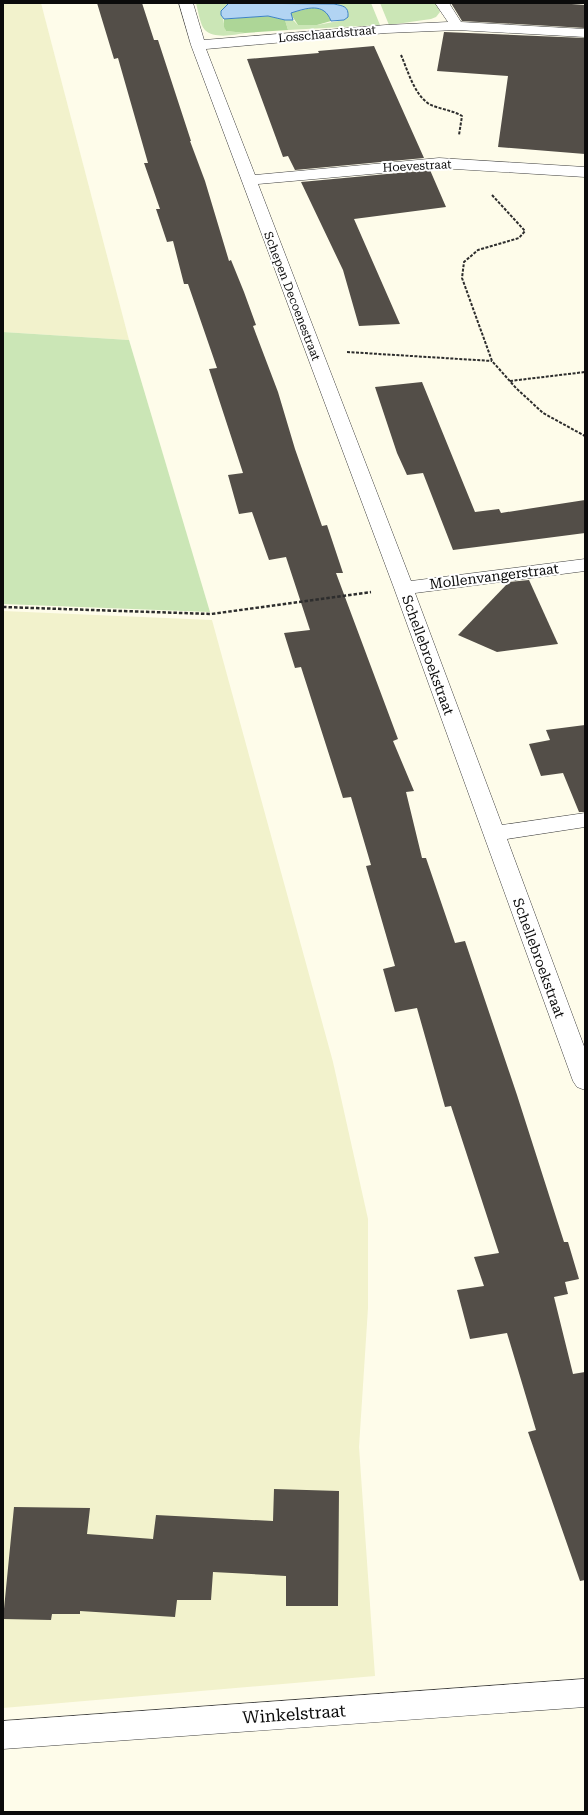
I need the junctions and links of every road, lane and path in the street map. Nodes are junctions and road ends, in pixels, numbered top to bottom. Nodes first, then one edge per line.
1 (186, 3) edge
2 (442, 3) edge
3 (457, 26) junction
4 (386, 29) junction
5 (585, 33) edge
6 (198, 45) junction
7 (468, 164) junction
8 (585, 172) edge
9 (249, 180) junction
10 (313, 350) junction
11 (492, 361) junction
12 (585, 372) edge
13 (509, 381) junction
14 (585, 436) edge
15 (585, 565) edge
16 (404, 588) junction
17 (3, 607) edge
18 (585, 820) edge
19 (494, 834) junction
20 (585, 1081) edge
21 (585, 1693) edge
22 (3, 1735) edge

1 - 6 street, Schepen Decoenestraat
2 - 3 street
3 - 4 street, Losschaardstraat
3 - 5 street, Losschaardstraat
4 - 6 street, Losschaardstraat
4 - 7 path
6 - 9 street, Schepen Decoenestraat
7 - 8 street, Hoevestraat
7 - 9 street, Hoevestraat
7 - 11 path
9 - 10 street, Schepen Decoenestraat
10 - 11 path
10 - 16 street, Schepen Decoenestraat
11 - 13 path
12 - 13 path
13 - 14 path
15 - 16 street, Mollenvangerstraat
16 - 17 path
16 - 19 street, Schellebroekstraat
18 - 19 street
19 - 20 street, Schellebroekstraat
21 - 22 street, Winkelstraat

